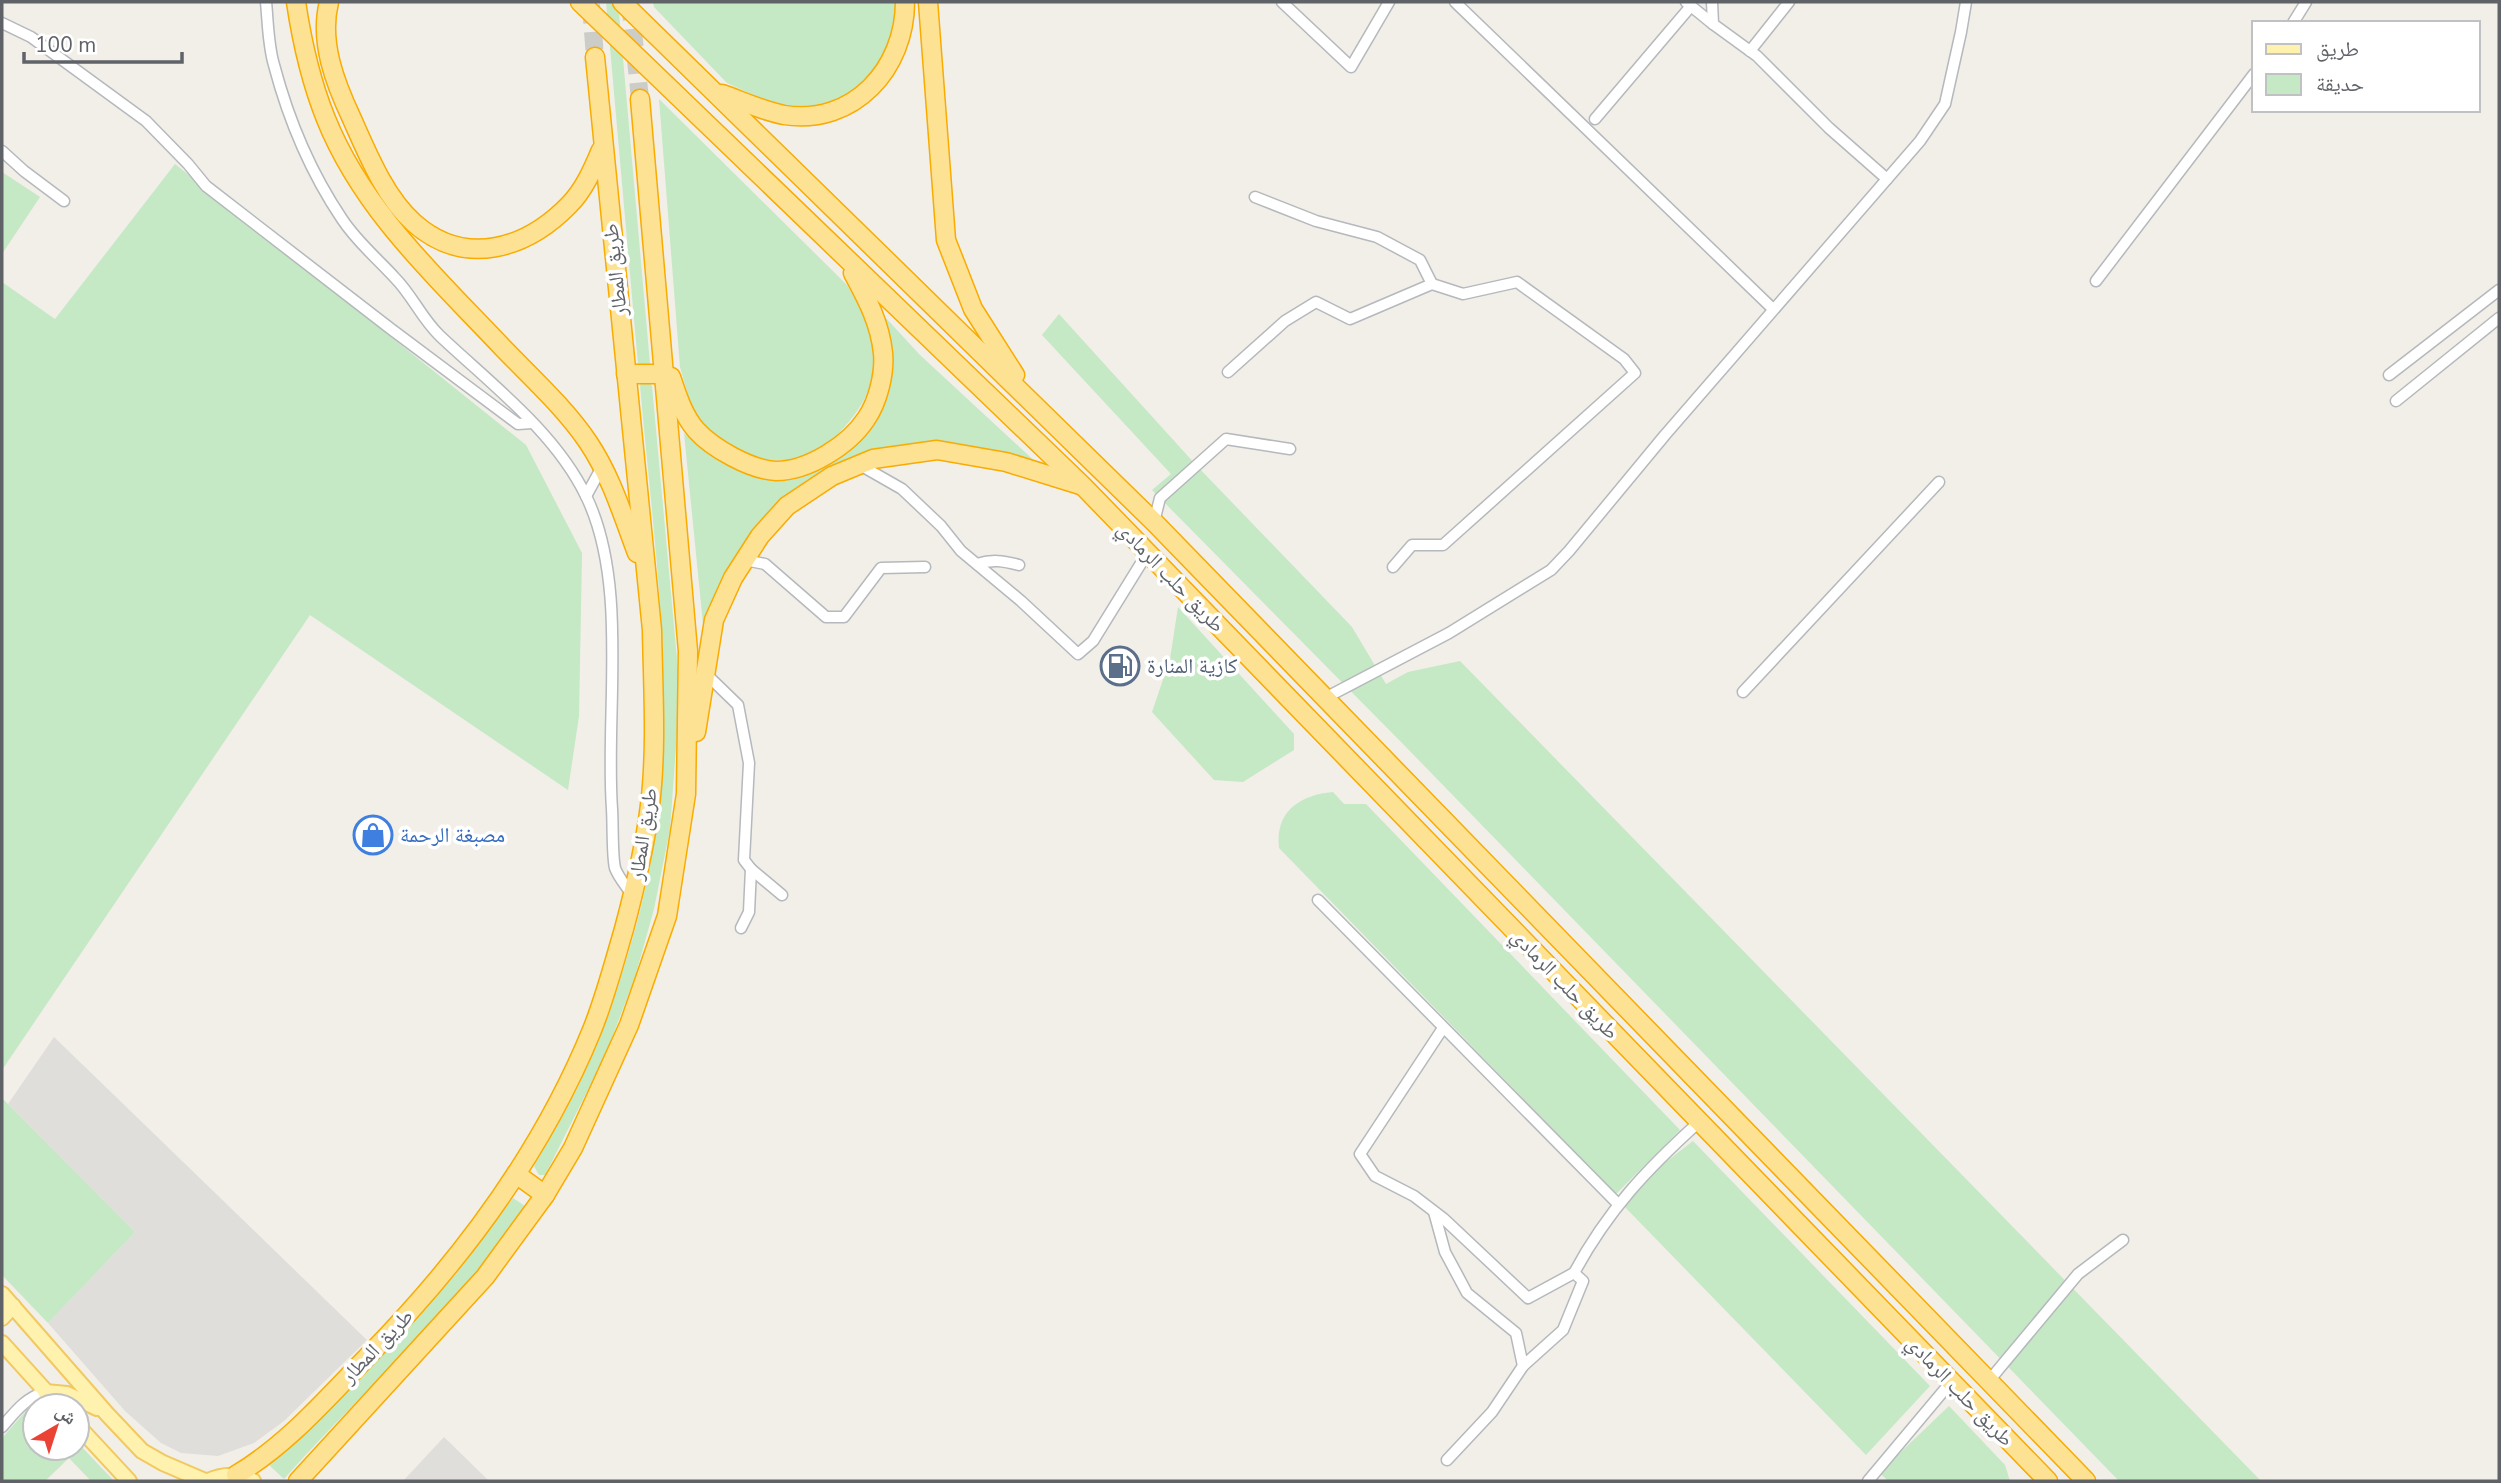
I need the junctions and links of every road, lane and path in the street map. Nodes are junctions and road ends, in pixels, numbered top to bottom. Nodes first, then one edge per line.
1 (266, 2) edge
2 (296, 2) edge
3 (329, 2) edge
4 (580, 2) edge
5 (622, 2) edge
6 (905, 2) edge
7 (928, 2) edge
8 (1282, 2) edge
9 (1389, 2) edge
10 (1455, 2) edge
11 (1712, 2) edge
12 (1788, 2) edge
13 (1966, 2) edge
14 (2306, 2) edge
15 (1688, 4) edge
16 (2294, 21) edge
17 (2, 23) edge
18 (1713, 24) junction
19 (1750, 51) junction
20 (596, 57) tunnel mouth
21 (2252, 77) edge
22 (717, 92) junction
23 (640, 99) tunnel mouth
24 (1595, 119) dead end
25 (603, 147) junction
26 (2, 151) edge
27 (1887, 179) junction
28 (1255, 197) dead end
29 (64, 201) dead end
30 (845, 258) junction
31 (2096, 281) dead end
32 (1432, 284) junction
33 (2499, 290) edge
34 (1773, 309) junction
35 (2499, 317) edge
36 (660, 346) junction
37 (1228, 372) dead end
38 (625, 374) junction
39 (663, 374) junction
40 (2389, 375) dead end
41 (2396, 401) dead end
42 (532, 423) junction
43 (1290, 449) dead end
44 (859, 465) junction
45 (602, 467) junction
46 (1939, 482) dead end
47 (1083, 486) junction
48 (586, 496) junction
49 (1130, 497) junction
50 (1154, 522) junction
51 (1148, 552) junction
52 (744, 560) junction
53 (977, 564) junction
54 (1019, 565) dead end
55 (925, 567) dead end
56 (1393, 567) dead end
57 (646, 580) junction
58 (706, 674) junction
59 (1743, 692) dead end
60 (1322, 693) junction
61 (686, 794) junction
62 (751, 869) junction
63 (782, 895) dead end
64 (633, 896) junction
65 (1318, 900) dead end
66 (741, 928) dead end
67 (1443, 1028) junction
68 (1699, 1122) junction
69 (516, 1174) junction
70 (545, 1195) junction
71 (1618, 1205) junction
72 (1434, 1212) junction
73 (2123, 1240) dead end
74 (1574, 1273) junction
75 (2, 1294) edge
76 (13, 1306) junction
77 (2, 1318) edge
78 (2, 1343) edge
79 (1523, 1366) junction
80 (1951, 1382) junction
81 (1988, 1382) junction
82 (46, 1392) edge
83 (21, 1405) edge
84 (91, 1405) edge
85 (107, 1414) junction
86 (2, 1427) edge
87 (91, 1441) edge
88 (1447, 1460) dead end
89 (244, 1478) edge
90 (129, 1481) edge
91 (206, 1481) edge
92 (298, 1481) edge
93 (1868, 1481) edge
94 (2048, 1481) edge
95 (2085, 1481) edge

1 - 42 street
2 - 45 highway
3 - 25 highway
4 - 30 highway, طريق حلب الرمادي
5 - 22 highway
6 - 22 highway
7 - 49 highway
8 - 9 street
10 - 34 street
11 - 18 street
12 - 19 street
13 - 27 street
14 - 16 street
15 - 18 street
15 - 24 street
17 - 42 street
18 - 19 street
19 - 27 street
20 - 25 highway, طريق المطار
21 - 31 street
22 - 49 highway
23 - 36 highway, طريق المطار
25 - 38 highway, طريق المطار
26 - 29 street
27 - 34 street
28 - 32 street
30 - 36 highway
30 - 47 highway, طريق حلب الرمادي
32 - 37 street
32 - 56 street
33 - 40 street
34 - 60 street
35 - 41 street
36 - 39 highway, طريق المطار
38 - 39 highway
38 - 57 highway, طريق المطار
39 - 61 highway, طريق المطار
42 - 48 street
43 - 50 street
44 - 47 highway
44 - 52 highway
44 - 53 street
45 - 48 street
45 - 57 highway
46 - 59 street
47 - 51 highway, طريق حلب الرمادي
48 - 64 street
49 - 50 highway, طريق حلب الرمادي
50 - 60 highway, طريق حلب الرمادي
51 - 53 street
51 - 68 highway, طريق حلب الرمادي
52 - 55 street
52 - 58 highway
53 - 54 street
57 - 64 highway, طريق المطار
58 - 61 highway
58 - 62 street
60 - 81 highway, طريق حلب الرمادي
61 - 70 highway, طريق المطار
62 - 63 street
62 - 66 street
64 - 69 highway, طريق المطار
65 - 67 street
67 - 71 street
67 - 72 street
68 - 71 street
68 - 80 highway, طريق حلب الرمادي
69 - 70 highway
69 - 89 highway, طريق المطار
70 - 92 highway, طريق المطار
71 - 74 street
72 - 74 street
72 - 79 street
73 - 81 street
74 - 79 street
75 - 76 main road
76 - 77 main road
76 - 85 main road
78 - 82 main road
79 - 88 street
80 - 93 street
80 - 94 highway, طريق حلب الرمادي
81 - 95 highway, طريق حلب الرمادي
83 - 86 street
84 - 85 main road
85 - 91 main road
87 - 90 main road
89 - 91 main road

